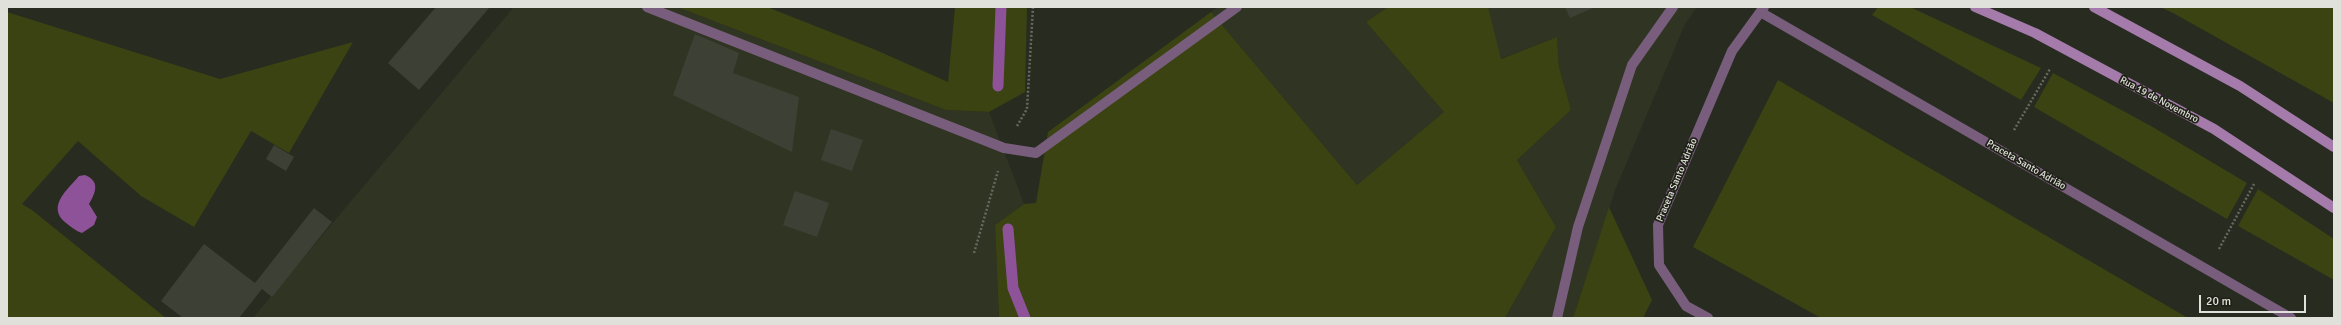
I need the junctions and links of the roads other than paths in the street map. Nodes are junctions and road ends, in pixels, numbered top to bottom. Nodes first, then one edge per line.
1 (647, 7) edge
2 (1237, 7) edge
3 (1673, 7) edge
4 (1976, 7) edge
5 (2094, 7) edge
6 (1763, 10) edge
7 (2334, 147) edge
8 (2334, 208) edge
9 (1557, 318) edge
10 (1708, 318) edge
11 (2291, 318) edge

1 - 2 street
3 - 9 street
4 - 8 street, Rua 19 de Novembro
5 - 7 street
6 - 10 street, Praceta Santo Adrião
6 - 11 street, Praceta Santo Adrião

